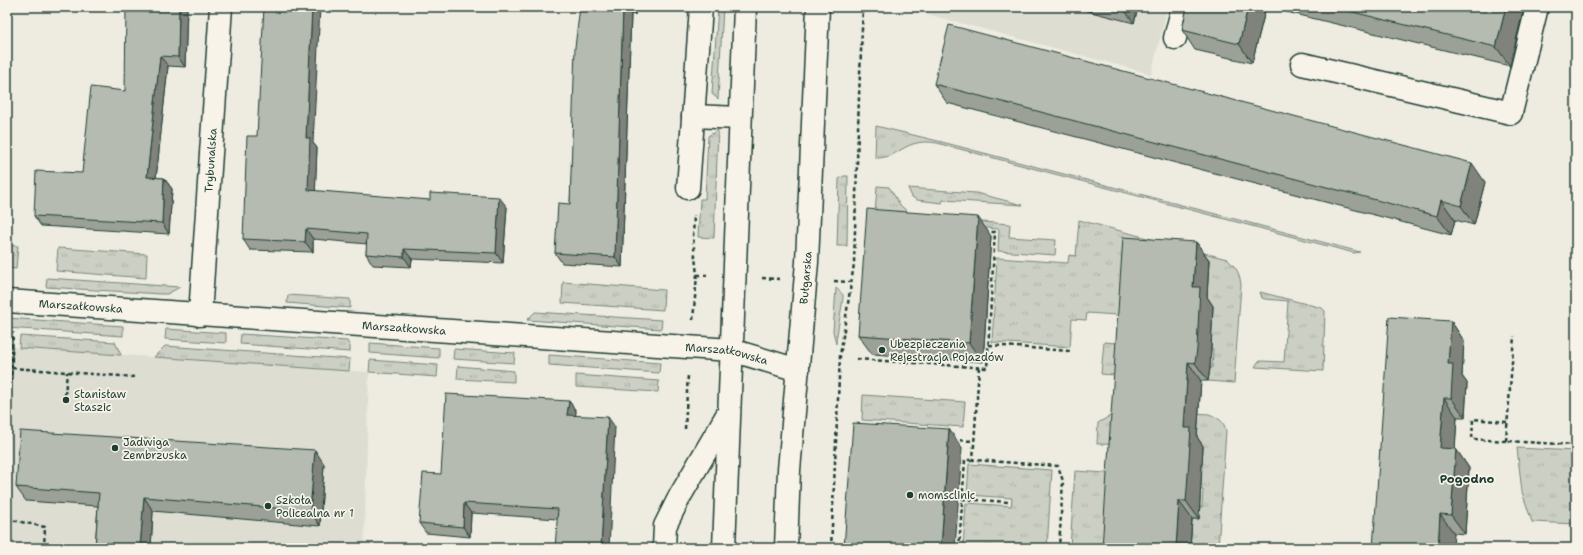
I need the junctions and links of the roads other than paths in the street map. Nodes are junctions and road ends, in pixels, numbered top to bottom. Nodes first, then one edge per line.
1 (221, 7) edge
2 (701, 7) edge
3 (745, 7) edge
4 (818, 7) edge
5 (1183, 7) edge
6 (1537, 7) edge
7 (1175, 38) dead end
8 (1302, 64) dead end
9 (693, 116) junction
10 (740, 118) junction
11 (688, 188) road end
12 (7, 301) edge
13 (200, 314) junction
14 (731, 350) junction
15 (798, 370) junction
16 (729, 413) junction
17 (664, 548) edge
18 (724, 548) edge
19 (786, 548) edge

1 - 13 street, Trybunalska
2 - 9 street
3 - 10 street
4 - 15 street, Bułgarska
5 - 7 street
6 - 8 street
9 - 10 street
9 - 11 street
10 - 14 street
12 - 13 street, Marszałkowska
13 - 14 street, Marszałkowska
14 - 15 street, Marszałkowska
14 - 16 street
15 - 19 street, Bułgarska
16 - 17 street
16 - 18 street

